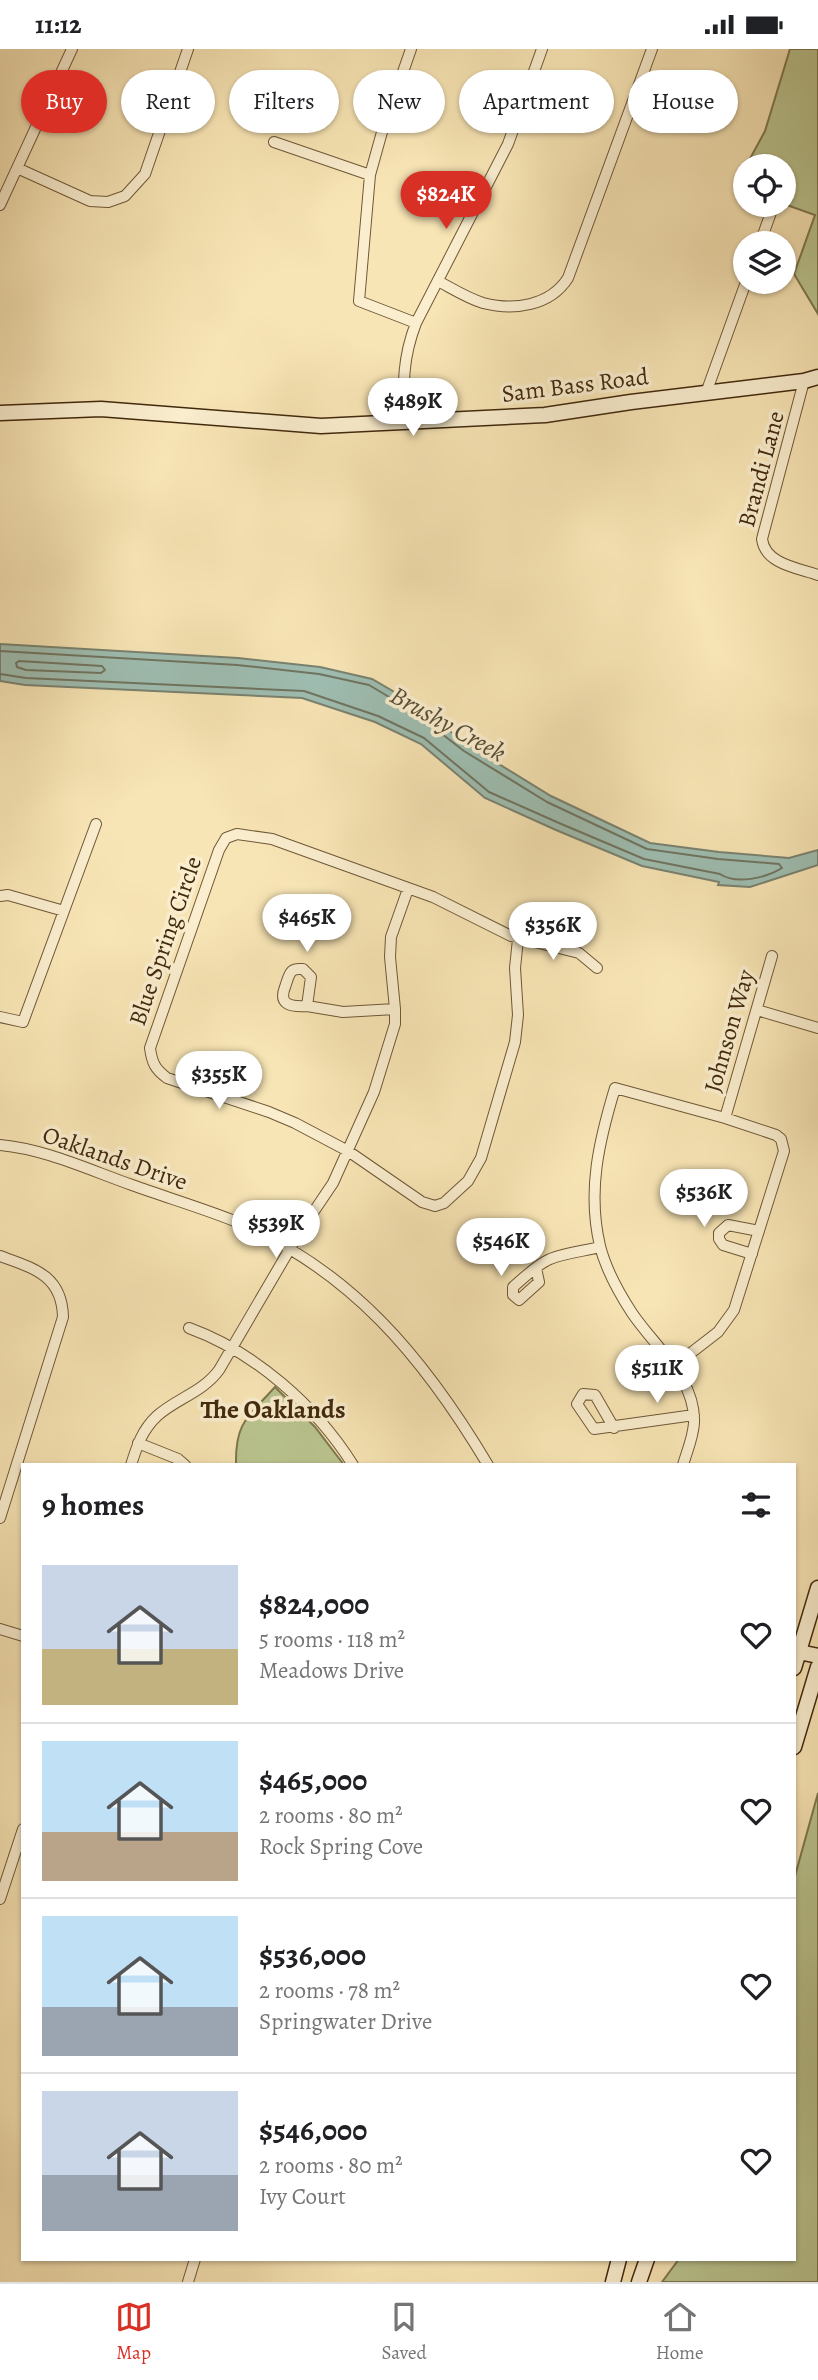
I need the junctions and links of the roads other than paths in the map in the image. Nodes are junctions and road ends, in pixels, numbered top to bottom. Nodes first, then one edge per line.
1 (72, 49) edge
2 (188, 49) edge
3 (411, 49) edge
4 (542, 49) edge
5 (652, 49) edge
6 (274, 142) dead end
7 (17, 168) junction
8 (370, 175) junction
9 (0, 205) edge
10 (438, 281) junction
11 (742, 294) edge
12 (416, 323) junction
13 (811, 379) edge
14 (706, 393) junction
15 (0, 413) edge
16 (406, 421) junction
17 (818, 575) edge
18 (96, 824) dead end
19 (408, 888) junction
20 (0, 896) edge
21 (64, 911) junction
22 (518, 939) junction
23 (772, 956) dead end
24 (597, 968) dead end
25 (307, 1006) dead end
26 (395, 1009) junction
27 (757, 1010) junction
28 (0, 1017) edge
29 (818, 1027) edge
30 (725, 1118) junction
31 (0, 1145) edge
32 (348, 1151) junction
33 (759, 1231) junction
34 (600, 1247) junction
35 (289, 1250) junction
36 (752, 1254) junction
37 (0, 1256) edge
38 (536, 1268) dead end
39 (189, 1328) dead end
40 (231, 1349) junction
41 (674, 1366) junction
42 (694, 1415) junction
43 (614, 1428) dead end
44 (138, 1443) junction
45 (132, 1463) edge
46 (183, 1463) edge
47 (352, 1463) edge
48 (487, 1463) edge
49 (684, 1463) edge
50 (0, 1518) edge
51 (818, 1588) edge
52 (0, 1629) edge
53 (806, 1632) edge
54 (21, 1635) edge
55 (797, 1651) edge
56 (818, 1656) edge
57 (818, 1667) edge
58 (796, 1740) edge
59 (21, 1835) edge
60 (0, 1899) edge
61 (194, 2261) edge
62 (618, 2261) edge
63 (645, 2261) edge
64 (188, 2282) edge
65 (612, 2282) edge
66 (639, 2282) edge

1 - 7 street
2 - 7 street
3 - 8 street
4 - 10 street
5 - 10 street
6 - 8 street
7 - 9 street
8 - 12 street
10 - 12 street
11 - 14 street
12 - 16 street
13 - 14 main road, Sam Bass Road
13 - 17 street, Brandi Lane
14 - 16 main road, Sam Bass Road
15 - 16 main road, Sam Bass Road
18 - 21 street
19 - 22 street, Blue Spring Circle
19 - 26 street
19 - 32 street, Blue Spring Circle
20 - 21 street
21 - 28 street
22 - 24 street
22 - 32 street, Blue Spring Circle
23 - 27 street, Johnson Way
25 - 26 street
26 - 32 street
27 - 29 street
27 - 30 street, Johnson Way
30 - 33 street
30 - 34 street
31 - 35 street, Oaklands Drive
32 - 35 street
33 - 36 street
33 - 36 street
34 - 38 street
34 - 41 street
35 - 40 street
35 - 48 street, Oaklands Drive
36 - 41 street
37 - 50 street
39 - 40 street
40 - 44 street
40 - 47 street
41 - 42 street
42 - 43 street
42 - 49 street
44 - 45 street
44 - 46 street
51 - 53 main road
52 - 54 street
53 - 55 main road
55 - 56 main road
57 - 58 main road
59 - 60 street
61 - 64 street
62 - 65 main road
63 - 66 main road

